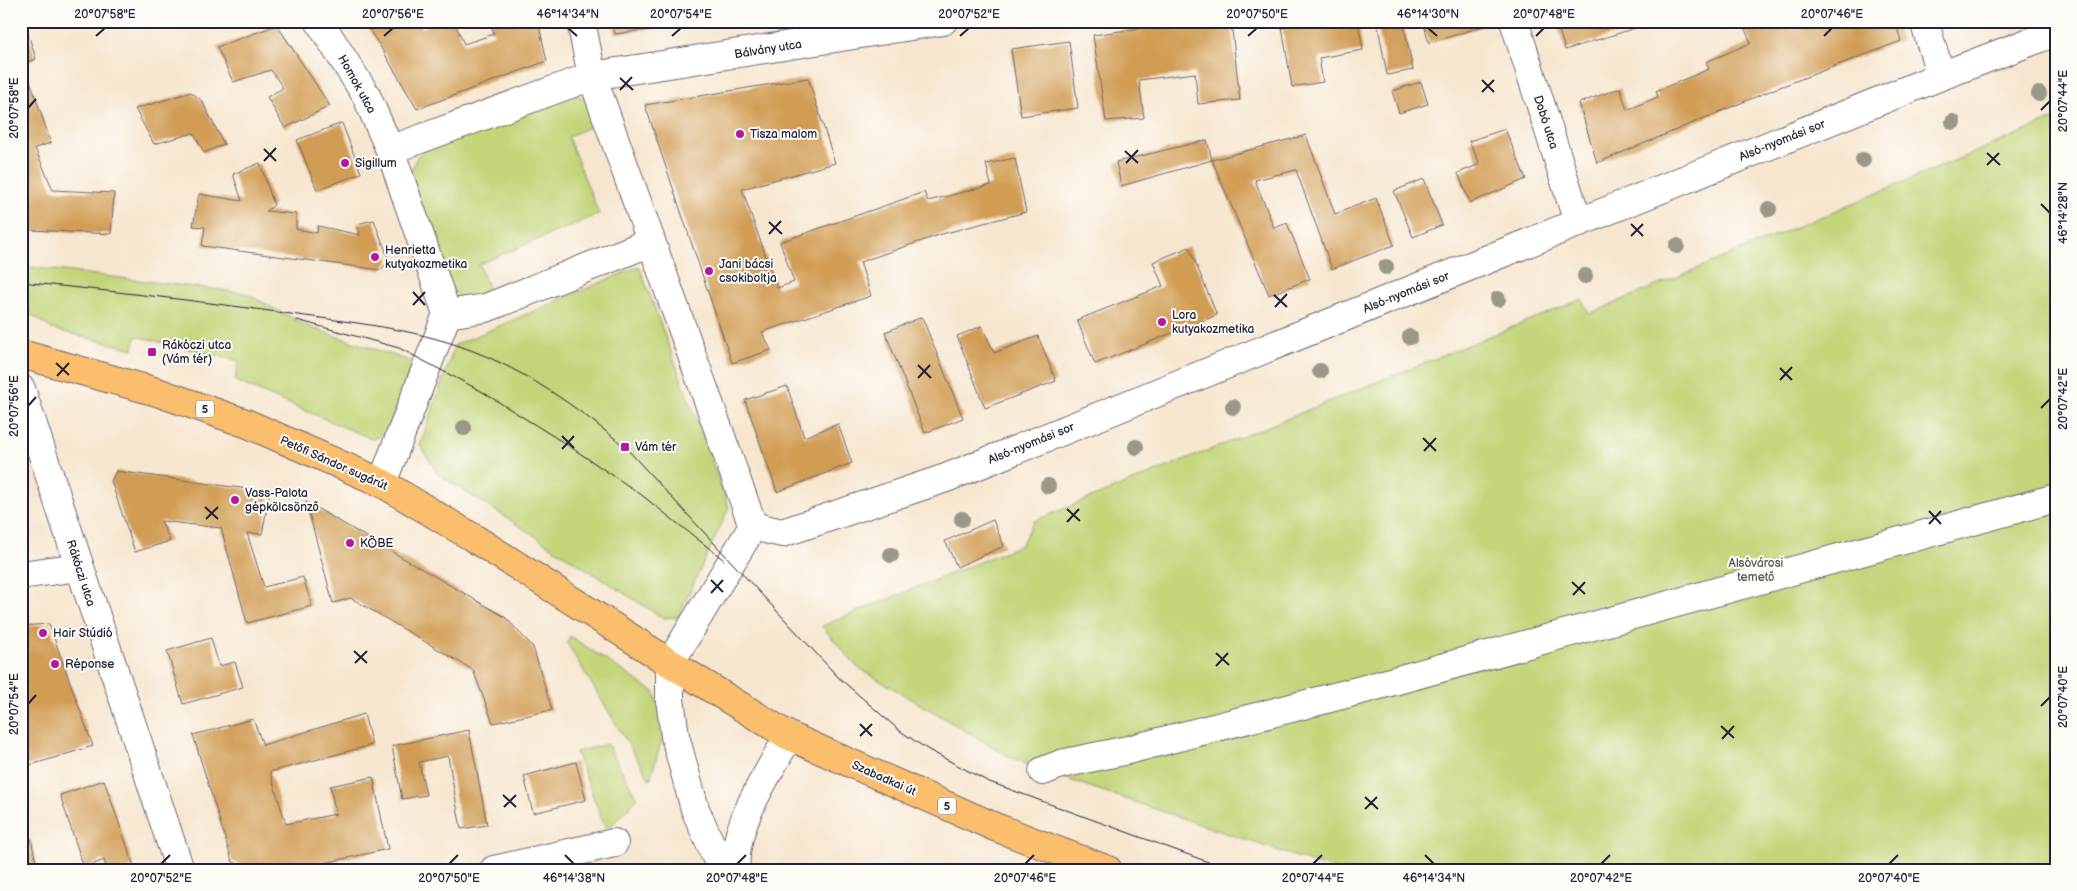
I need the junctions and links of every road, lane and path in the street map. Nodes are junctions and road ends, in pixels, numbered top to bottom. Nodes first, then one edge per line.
1 (320, 21) edge
2 (580, 21) edge
3 (943, 21) edge
4 (1514, 21) edge
5 (1924, 21) edge
6 (2056, 32) edge
7 (592, 76) junction
8 (1941, 76) junction
9 (390, 150) junction
10 (1578, 222) junction
11 (651, 242) junction
12 (447, 314) junction
13 (21, 354) edge
14 (21, 389) edge
15 (382, 483) junction
16 (2056, 498) edge
17 (753, 526) junction
18 (79, 567) junction
19 (21, 575) edge
20 (670, 664) junction
21 (790, 736) junction
22 (1043, 771) dead end
23 (614, 843) dead end
24 (180, 870) edge
25 (494, 870) edge
26 (722, 870) edge
27 (736, 870) edge
28 (1108, 870) edge

1 - 9 street, Homok utca
2 - 7 street
3 - 7 street, Bálvány utca
4 - 10 street, Dobó utca
5 - 8 street
6 - 8 street, Alsó-nyomási sor
7 - 9 street
7 - 11 street
8 - 10 street, Alsó-nyomási sor
9 - 12 street
10 - 17 street, Alsó-nyomási sor
11 - 12 street
11 - 17 street
12 - 15 street
13 - 15 main road, Petőfi Sándor sugárút / 5
14 - 18 street, Rákóczi utca
15 - 20 main road, Petőfi Sándor sugárút / 5
16 - 22 street
17 - 20 street
18 - 19 street
18 - 24 street, Rákóczi utca
20 - 21 main road, Szabadkai út / 5
20 - 26 street
21 - 27 street
21 - 28 main road, Szabadkai út / 5
23 - 25 street

